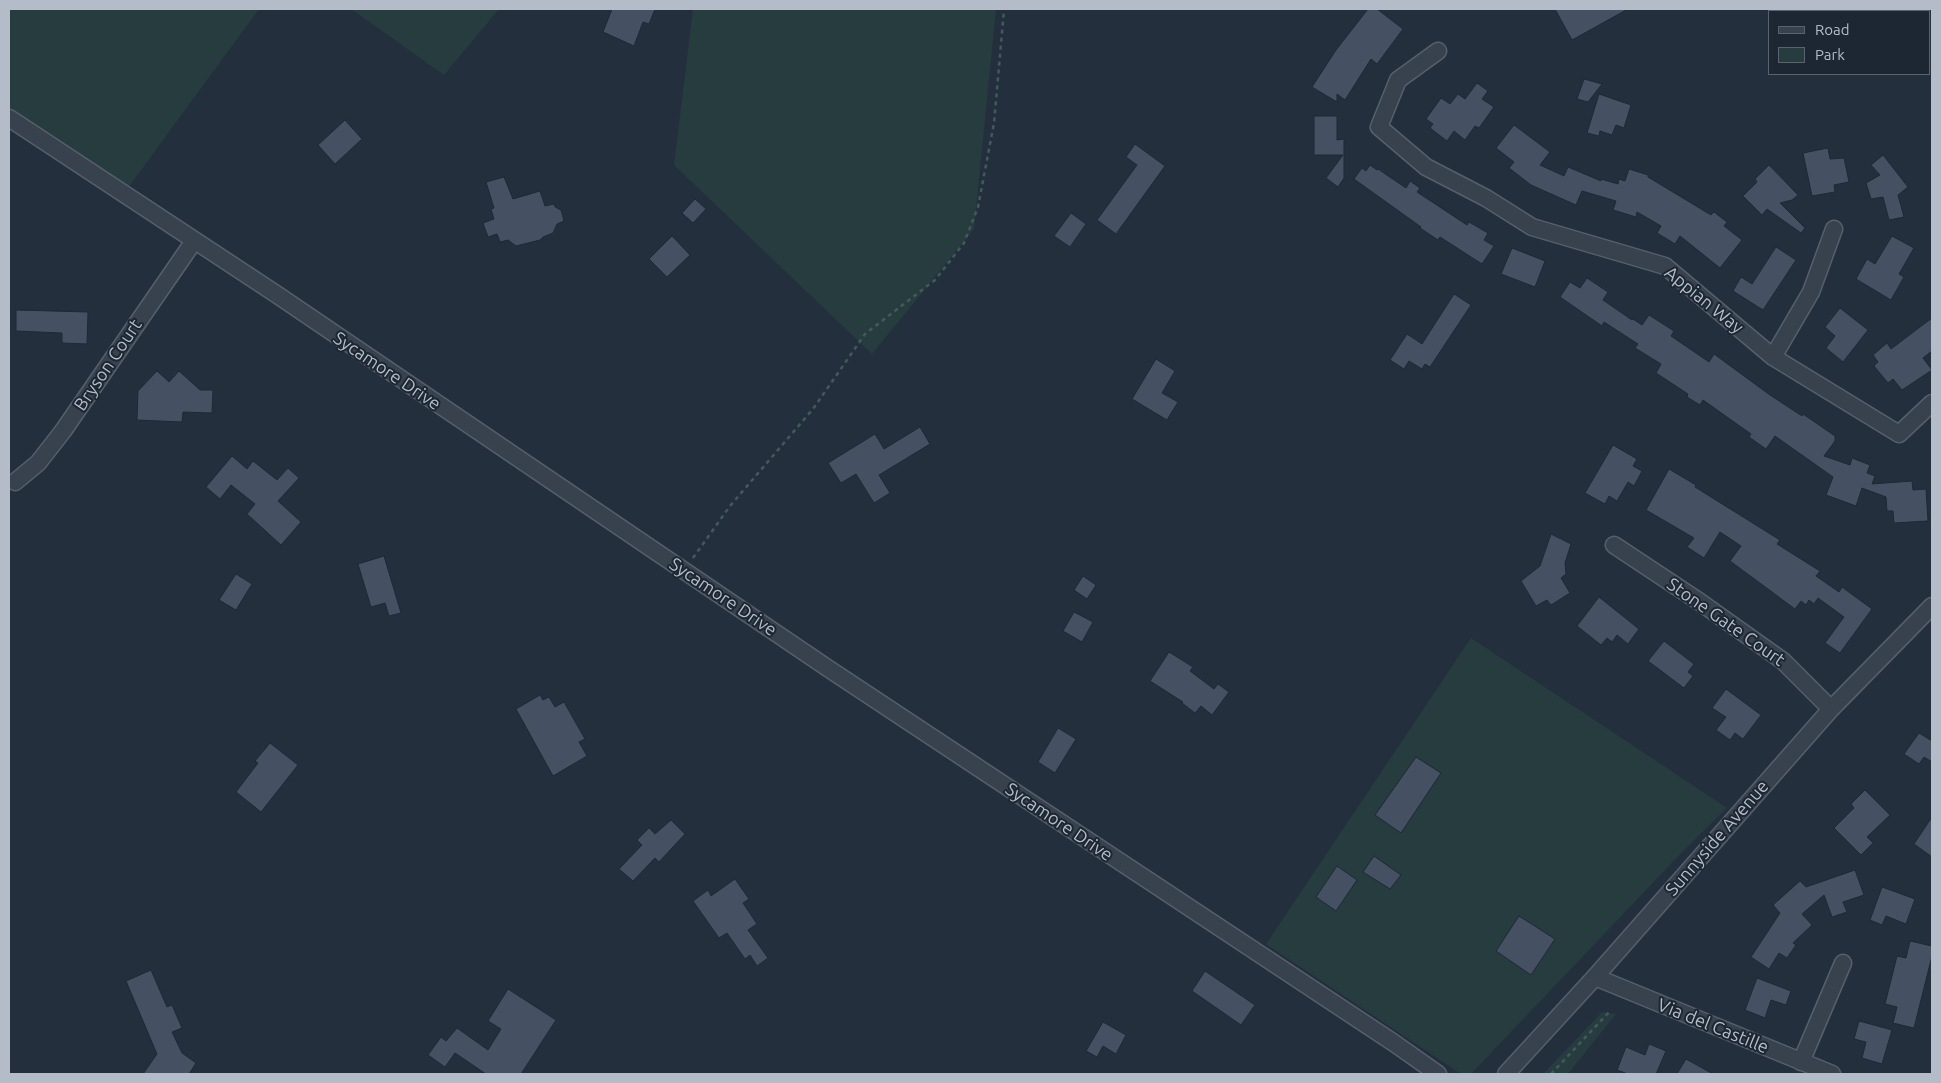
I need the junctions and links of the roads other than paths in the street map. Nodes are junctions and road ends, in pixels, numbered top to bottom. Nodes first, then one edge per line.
1 (1438, 50) dead end
2 (9, 118) edge
3 (1834, 229) dead end
4 (194, 241) junction
5 (1772, 356) junction
6 (1932, 403) edge
7 (15, 482) dead end
8 (1614, 545) dead end
9 (1929, 616) edge
10 (1831, 709) junction
11 (1843, 963) dead end
12 (1595, 977) junction
13 (1801, 1062) junction
14 (1438, 1074) edge
15 (1506, 1074) edge
16 (1832, 1074) edge

1 - 5 street, Appian Way
2 - 4 street, Sycamore Drive
3 - 5 street
4 - 7 street, Bryson Court
4 - 14 street, Sycamore Drive
5 - 6 street, Appian Way
8 - 10 street, Stone Gate Court
9 - 10 street, Sunnyside Avenue
10 - 12 street, Sunnyside Avenue
11 - 13 street
12 - 13 street, Via del Castille
12 - 15 street, Sunnyside Avenue
13 - 16 street, Via del Castille

